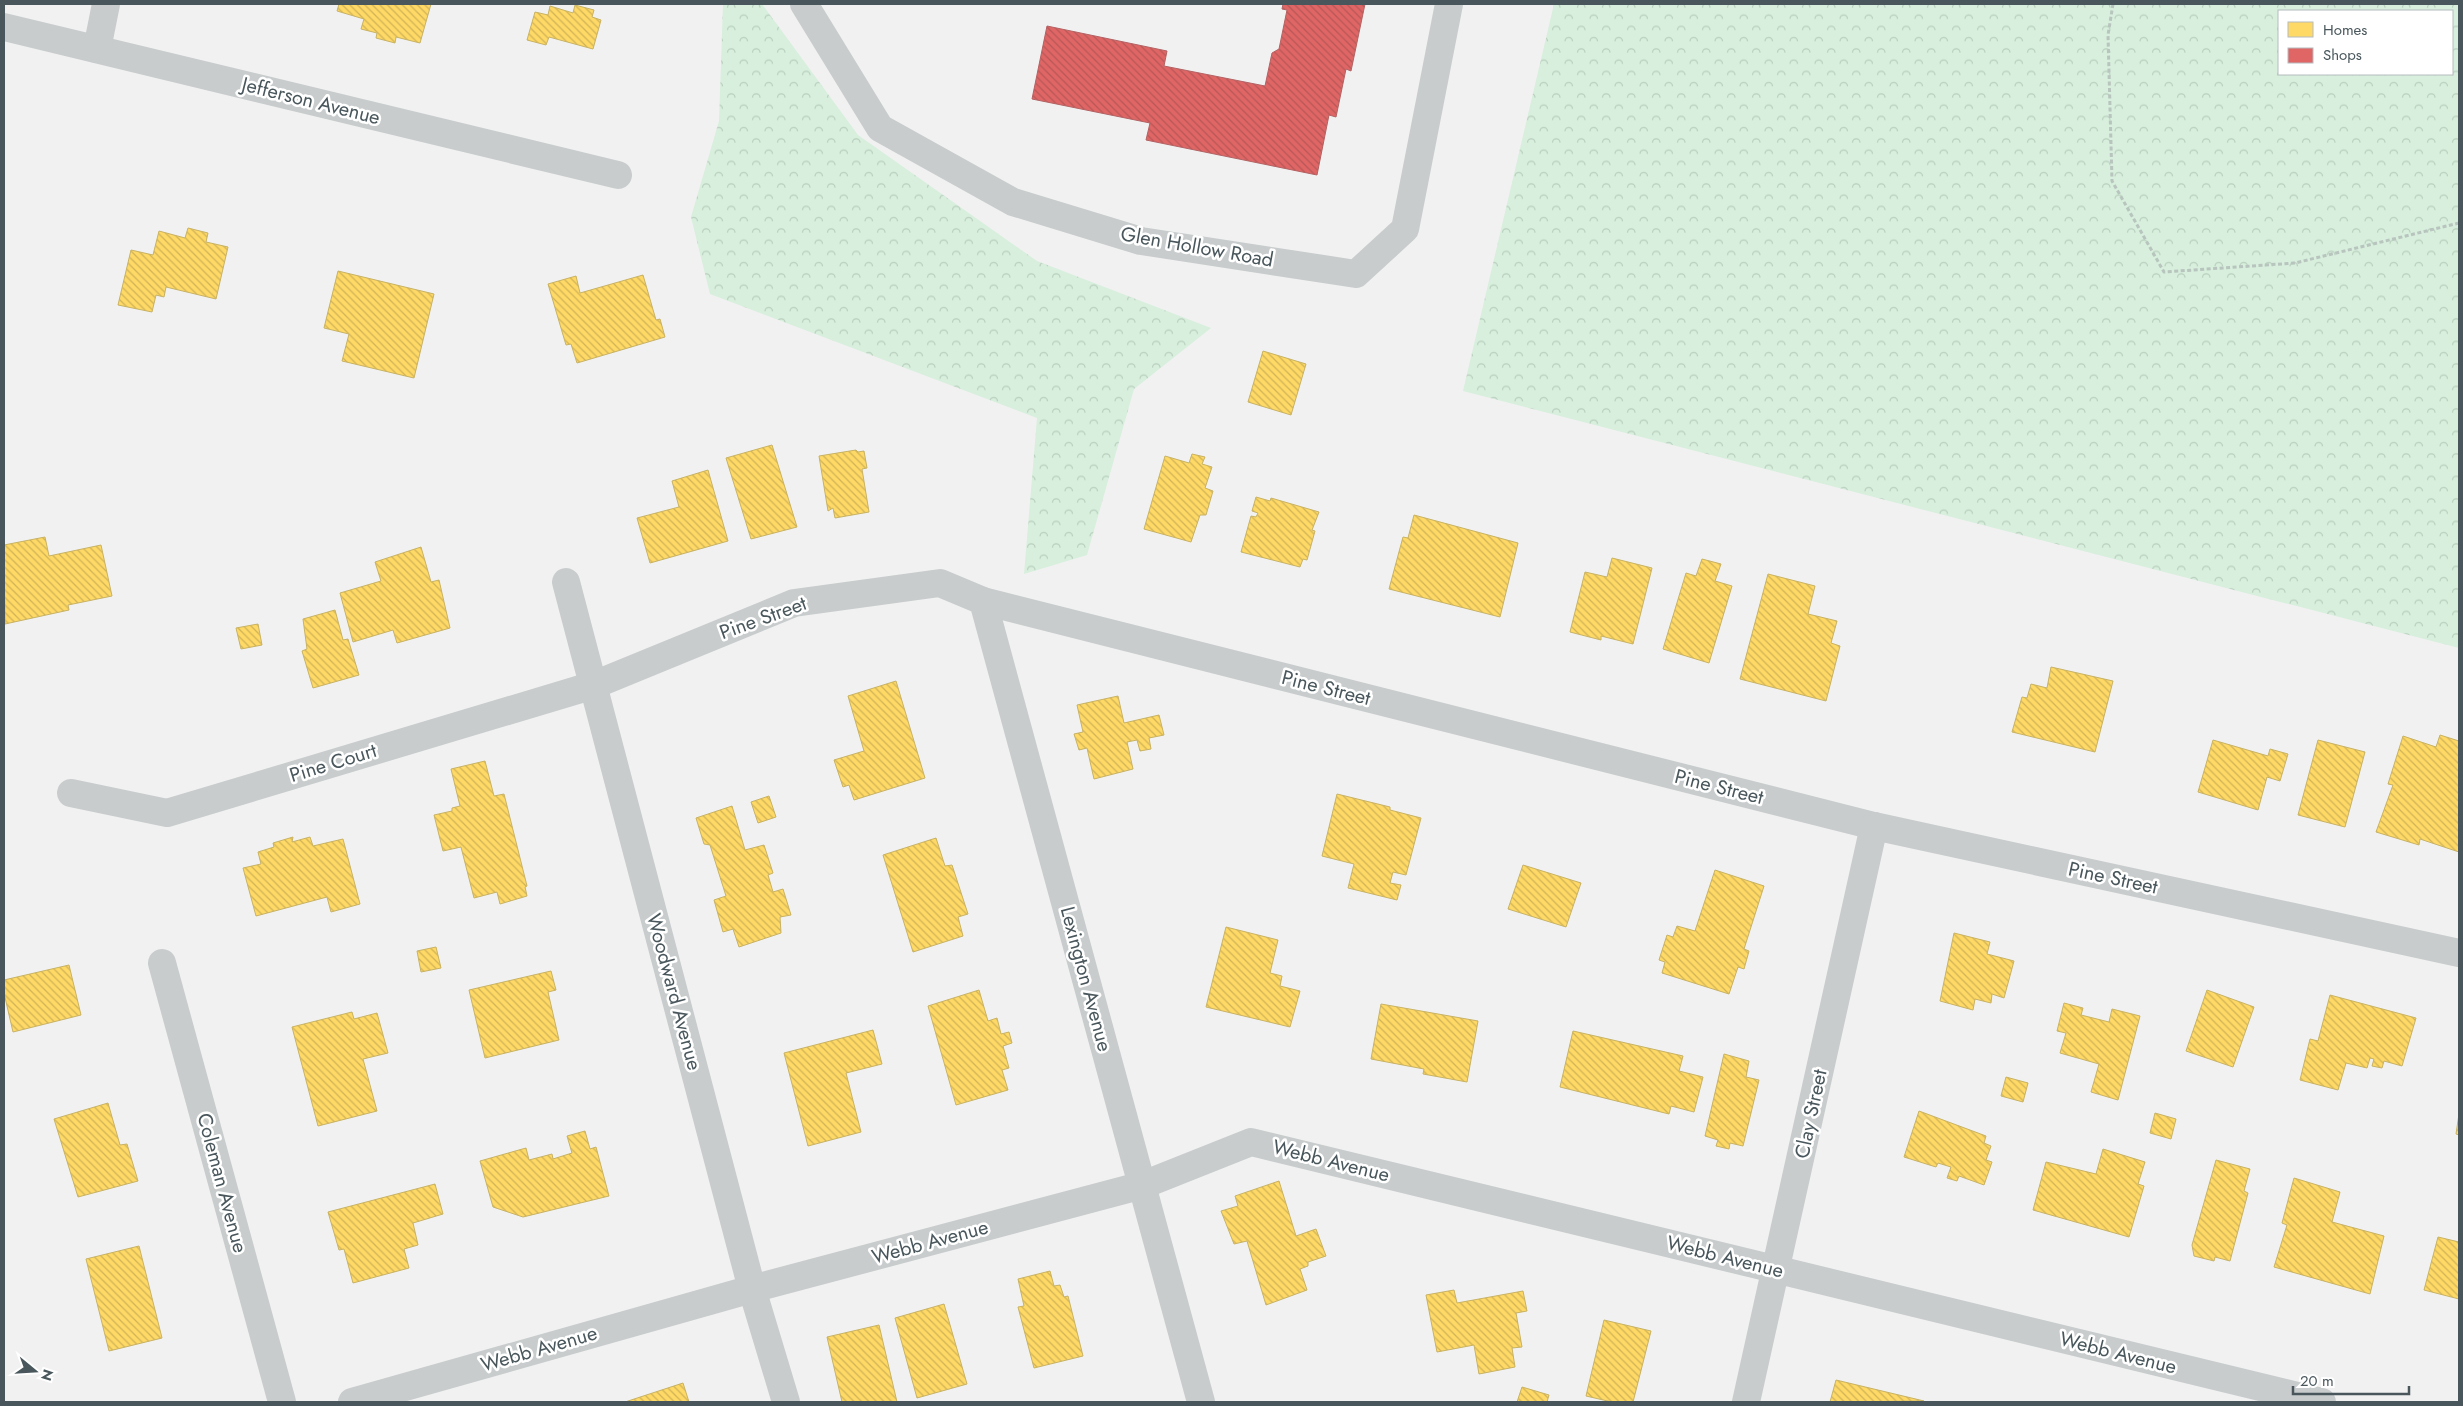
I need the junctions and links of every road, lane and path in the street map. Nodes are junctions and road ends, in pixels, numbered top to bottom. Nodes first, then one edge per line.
1 (106, 4) edge
2 (804, 4) edge
3 (1449, 4) edge
4 (2113, 4) edge
5 (4, 27) edge
6 (96, 49) junction
7 (618, 175) dead end
8 (2459, 223) edge
9 (566, 582) dead end
10 (983, 601) junction
11 (594, 685) junction
12 (71, 793) dead end
13 (1874, 826) junction
14 (2459, 952) edge
15 (162, 964) dead end
16 (1142, 1185) junction
17 (1777, 1269) junction
18 (752, 1289) junction
19 (282, 1402) edge
20 (352, 1402) edge
21 (786, 1402) edge
22 (1201, 1402) edge
23 (1746, 1402) edge
24 (2322, 1402) edge

1 - 6 street
2 - 3 street, Glen Hollow Road
4 - 8 path
5 - 6 street, Jefferson Avenue
6 - 7 street, Jefferson Avenue
9 - 11 street, Woodward Avenue
10 - 11 street, Pine Street
10 - 13 street, Pine Street
10 - 16 street, Lexington Avenue
11 - 12 street, Pine Court
11 - 18 street, Woodward Avenue
13 - 14 street, Pine Street
13 - 17 street, Clay Street
15 - 19 street, Coleman Avenue
16 - 17 street, Webb Avenue
16 - 18 street, Webb Avenue
16 - 22 street, Lexington Avenue
17 - 23 street, Clay Street
17 - 24 street, Webb Avenue
18 - 20 street, Webb Avenue
18 - 21 street, Woodward Avenue

